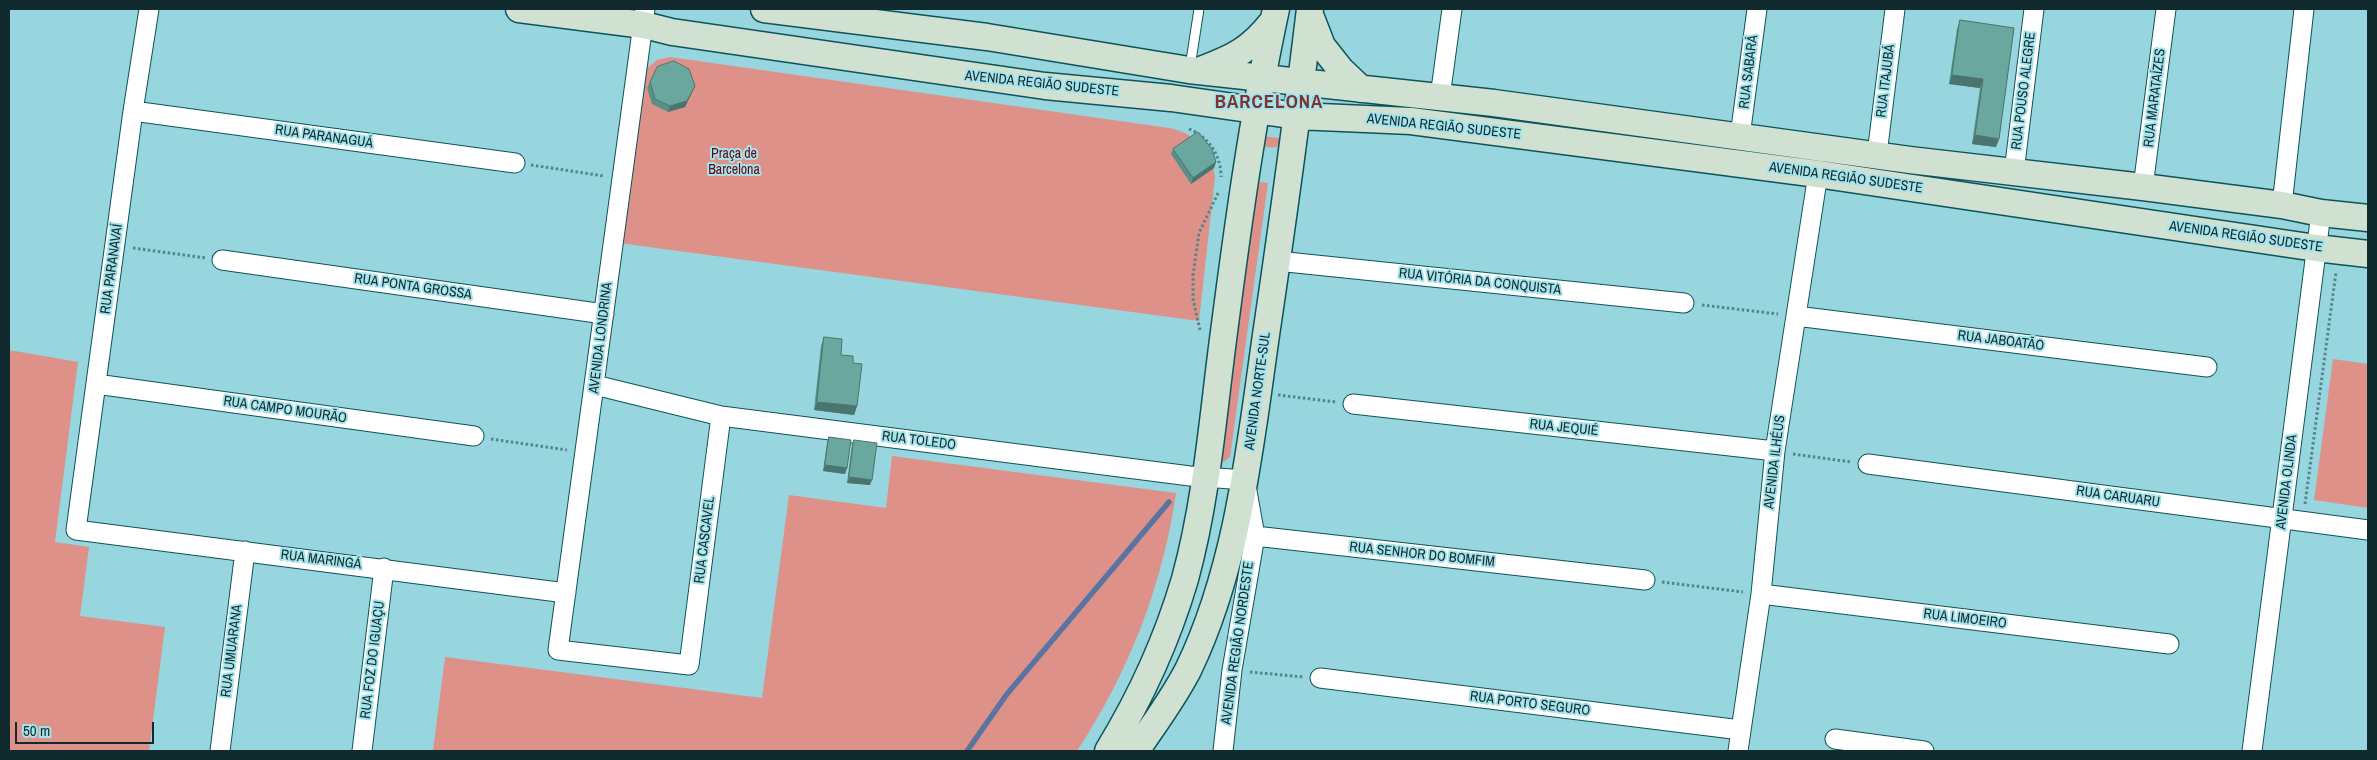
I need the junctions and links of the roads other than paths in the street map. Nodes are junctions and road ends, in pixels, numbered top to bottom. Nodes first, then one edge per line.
1 (149, 9) edge
2 (519, 9) edge
3 (764, 9) edge
4 (1199, 9) edge
5 (1452, 9) edge
6 (1757, 9) edge
7 (1895, 9) edge
8 (2034, 9) edge
9 (2166, 9) edge
10 (2304, 9) edge
11 (1310, 12) edge
12 (1275, 15) edge
13 (644, 17) edge
14 (987, 37) junction
15 (1050, 48) junction
16 (1194, 70) junction
17 (982, 78) junction
18 (1262, 79) junction
19 (1300, 83) junction
20 (1045, 86) junction
21 (1361, 89) junction
22 (1440, 97) junction
23 (1215, 105) junction
24 (133, 111) junction
25 (1256, 111) junction
26 (1297, 116) junction
27 (1346, 117) junction
28 (1740, 136) junction
29 (1877, 154) junction
30 (515, 163) road end
31 (1248, 164) junction
32 (2014, 172) junction
33 (1818, 174) junction
34 (1290, 175) junction
35 (2144, 187) junction
36 (2282, 205) junction
37 (2321, 213) junction
38 (2368, 218) edge
39 (2316, 248) junction
40 (2368, 254) edge
41 (222, 260) road end
42 (1277, 261) junction
43 (1684, 303) road end
44 (604, 314) junction
45 (1796, 316) junction
46 (2207, 367) dead end
47 (96, 384) junction
48 (595, 385) junction
49 (1353, 404) road end
50 (721, 416) junction
51 (474, 436) road end
52 (1775, 451) junction
53 (1868, 464) road end
54 (1205, 478) junction
55 (1245, 480) junction
56 (2283, 519) junction
57 (76, 530) joint
58 (2368, 530) edge
59 (1255, 536) junction
60 (245, 551) junction
61 (384, 568) junction
62 (1645, 580) road end
63 (566, 593) junction
64 (1761, 594) junction
65 (2169, 644) dead end
66 (558, 650) joint
67 (1320, 678) road end
68 (1741, 730) junction
69 (1835, 739) dead end
70 (220, 751) edge
71 (362, 751) edge
72 (1108, 751) edge
73 (1136, 751) edge
74 (1223, 751) edge
75 (1738, 751) edge
76 (1924, 751) edge
77 (2252, 751) edge

1 - 24 street, RUA PARANAVAÍ
2 - 13 street, AVENIDA REGIÃO SUDESTE
3 - 14 street, AVENIDA REGIÃO SUDESTE
4 - 16 lane
5 - 22 street
6 - 28 street, RUA SABARÁ
7 - 29 street, RUA ITAJUBÁ
8 - 32 street, RUA POUSO ALEGRE
9 - 35 street, RUA MARATAÍZES
10 - 36 street
11 - 19 street, AVENIDA NORTE-SUL
11 - 21 street
12 - 16 street
12 - 18 street
13 - 17 street, AVENIDA REGIÃO SUDESTE
13 - 44 street, AVENIDA LONDRINA
14 - 15 street, AVENIDA REGIÃO SUDESTE
14 - 17 street
15 - 16 street, AVENIDA REGIÃO SUDESTE
15 - 20 street
16 - 18 street, AVENIDA REGIÃO SUDESTE
17 - 20 street, AVENIDA REGIÃO SUDESTE
18 - 19 street, AVENIDA REGIÃO SUDESTE
18 - 25 street
19 - 21 street, AVENIDA REGIÃO SUDESTE
19 - 26 street, AVENIDA NORTE-SUL
20 - 23 street, AVENIDA REGIÃO SUDESTE
21 - 22 street, AVENIDA REGIÃO SUDESTE
22 - 28 street, AVENIDA REGIÃO SUDESTE
23 - 25 street, AVENIDA REGIÃO SUDESTE
23 - 31 street
24 - 30 street, RUA PARANAGUÁ
24 - 47 street, RUA PARANAVAÍ
25 - 26 street, AVENIDA REGIÃO SUDESTE
25 - 31 street
26 - 27 street, AVENIDA REGIÃO SUDESTE
26 - 34 street, AVENIDA NORTE-SUL
27 - 33 street, AVENIDA REGIÃO SUDESTE
27 - 34 street
28 - 29 street, AVENIDA REGIÃO SUDESTE
29 - 32 street, AVENIDA REGIÃO SUDESTE
31 - 54 street
32 - 35 street, AVENIDA REGIÃO SUDESTE
33 - 39 street, AVENIDA REGIÃO SUDESTE
33 - 45 street, AVENIDA ILHÉUS
34 - 42 street, AVENIDA NORTE-SUL
35 - 36 street, AVENIDA REGIÃO SUDESTE
36 - 37 street, AVENIDA REGIÃO SUDESTE
37 - 38 street, AVENIDA REGIÃO SUDESTE
37 - 39 street, AVENIDA OLINDA
39 - 40 street, AVENIDA REGIÃO SUDESTE
39 - 56 street, AVENIDA OLINDA
41 - 44 street, RUA PONTA GROSSA
42 - 43 street, RUA VITÓRIA DA CONQUISTA
42 - 55 street, AVENIDA NORTE-SUL
44 - 48 street, AVENIDA LONDRINA
45 - 46 street, RUA JABOATÃO
45 - 52 street, AVENIDA ILHÉUS
47 - 51 street, RUA CAMPO MOURÃO
47 - 57 street, RUA PARANAVAÍ
48 - 50 street, RUA TOLEDO
48 - 63 street, AVENIDA LONDRINA
49 - 52 street, RUA JEQUIÉ
50 - 54 street, RUA TOLEDO
50 - 66 street, RUA CASCAVEL
52 - 64 street, AVENIDA ILHÉUS
53 - 56 street, RUA CARUARU
54 - 55 street, RUA TOLEDO
54 - 72 street
55 - 59 street
55 - 73 street, AVENIDA NORTE-SUL
56 - 58 street, RUA CARUARU
56 - 77 street, AVENIDA OLINDA
57 - 60 street, RUA MARINGÁ
59 - 62 street, RUA SENHOR DO BOMFIM
59 - 74 street, AVENIDA REGIÃO NORDESTE
60 - 61 street, RUA MARINGÁ
60 - 70 street, RUA UMUARANA
61 - 63 street, RUA MARINGÁ
61 - 71 street, RUA FOZ DO IGUAÇU
63 - 66 street, AVENIDA LONDRINA
64 - 65 street, RUA LIMOEIRO
64 - 68 street, AVENIDA ILHÉUS
67 - 68 street, RUA PORTO SEGURO
68 - 75 street, AVENIDA ILHÉUS
69 - 76 street

